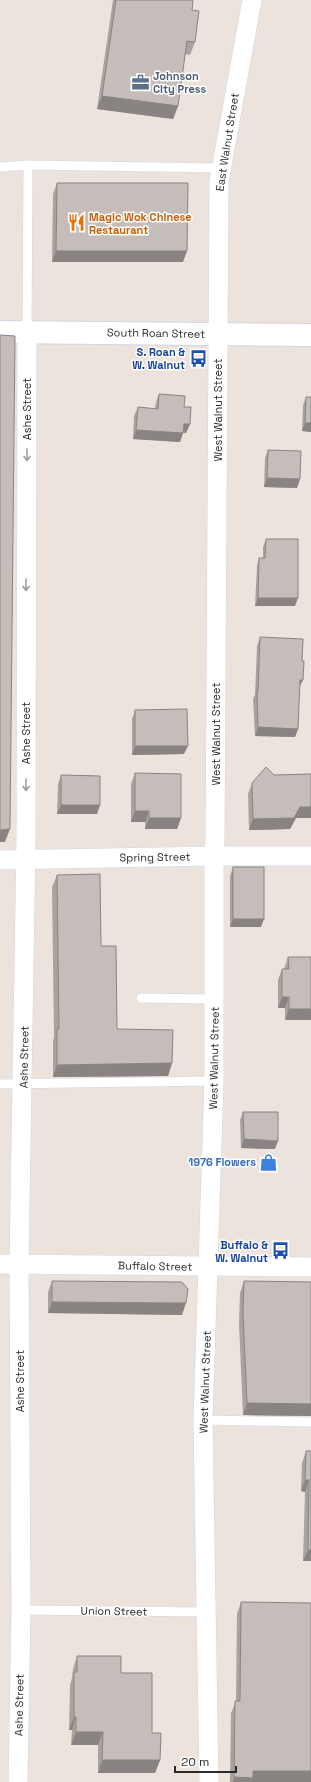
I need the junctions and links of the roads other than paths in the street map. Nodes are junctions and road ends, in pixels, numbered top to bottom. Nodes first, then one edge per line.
1 (252, 0) edge
2 (28, 165) junction
3 (0, 167) edge
4 (221, 168) junction
5 (0, 332) edge
6 (27, 332) junction
7 (218, 334) junction
8 (311, 335) edge
9 (214, 856) junction
10 (311, 856) edge
11 (25, 859) junction
12 (0, 860) edge
13 (141, 998) dead end
14 (214, 999) junction
15 (214, 1081) junction
16 (0, 1084) edge
17 (23, 1084) junction
18 (0, 1264) edge
19 (20, 1264) junction
20 (209, 1266) junction
21 (311, 1267) edge
22 (203, 1420) junction
23 (311, 1422) edge
24 (20, 1610) junction
25 (207, 1612) junction
26 (18, 1782) edge
27 (209, 1782) edge

1 - 4 street, East Walnut Street
2 - 3 lane
2 - 4 lane
2 - 6 lane
4 - 7 street, East Walnut Street
5 - 6 main road, South Roan Street
6 - 7 main road, South Roan Street
6 -> 11 street, Ashe Street
7 - 8 main road, South Roan Street
7 - 9 street, West Walnut Street
9 - 10 street, Spring Street
9 - 11 street, Spring Street
9 - 14 street, West Walnut Street
11 - 12 street, Spring Street
11 - 17 street, Ashe Street
13 - 14 lane
14 - 15 street, West Walnut Street
15 - 17 lane
15 - 20 street, West Walnut Street
16 - 17 lane
17 - 19 street, Ashe Street
18 - 19 street, Buffalo Street
19 - 20 street, Buffalo Street
19 - 24 street, Ashe Street
20 - 21 street, Buffalo Street
20 - 22 street, West Walnut Street
22 - 23 lane
22 - 25 street, West Walnut Street
24 - 25 lane, Union Street
24 - 26 street, Ashe Street
25 - 27 street, West Walnut Street

